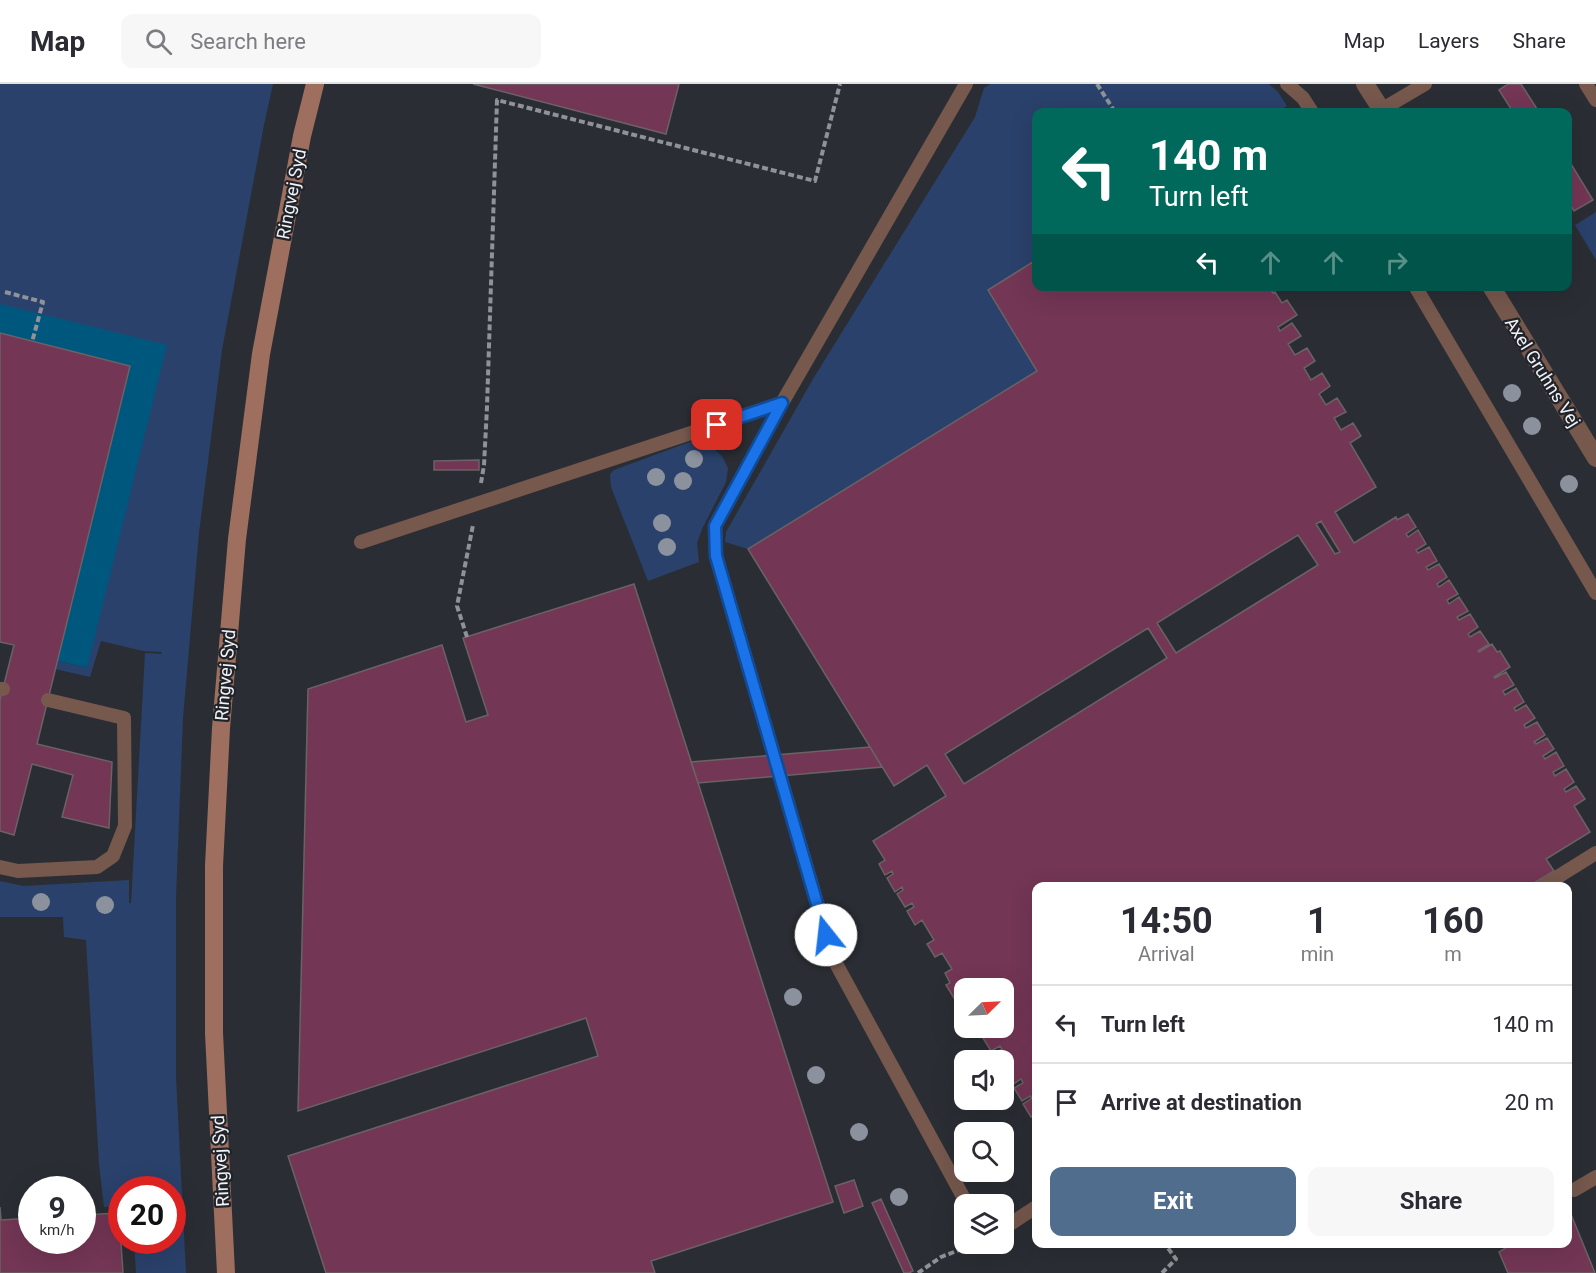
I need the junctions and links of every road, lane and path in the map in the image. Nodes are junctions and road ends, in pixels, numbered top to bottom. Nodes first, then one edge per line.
1 (315, 84) edge
2 (840, 84) edge
3 (966, 84) edge
4 (1097, 84) edge
5 (1287, 84) edge
6 (1365, 84) edge
7 (1425, 84) edge
8 (1586, 84) edge
9 (1596, 100) edge
10 (1112, 108) edge
11 (1309, 108) edge
12 (1380, 108) edge
13 (1387, 108) edge
14 (1418, 291) edge
15 (1494, 291) edge
16 (5, 292) dead end
17 (32, 342) dead end
18 (782, 403) junction
19 (1596, 458) edge
20 (477, 504) junction
21 (361, 542) dead end
22 (1596, 593) edge
23 (467, 637) dead end
24 (48, 700) dead end
25 (1596, 853) edge
26 (0, 867) edge
27 (1549, 882) edge
28 (1596, 1177) edge
29 (1574, 1190) dead end
30 (963, 1194) edge
31 (1032, 1210) edge
32 (1014, 1221) edge
33 (1168, 1248) edge
34 (954, 1252) edge
35 (226, 1273) edge
36 (918, 1273) edge
37 (1162, 1273) edge

1 - 35 main road, Ringvej Syd
2 - 20 path
3 - 18 lane
4 - 10 path
5 - 11 lane
6 - 12 street
7 - 13 lane
8 - 9 lane
14 - 22 lane
15 - 19 street, Axel Gruhns Vej
16 - 17 path
18 - 20 lane
18 - 30 lane
20 - 21 lane
20 - 23 path
24 - 26 lane
25 - 27 lane
28 - 29 lane
31 - 32 lane
33 - 37 path
34 - 36 path

